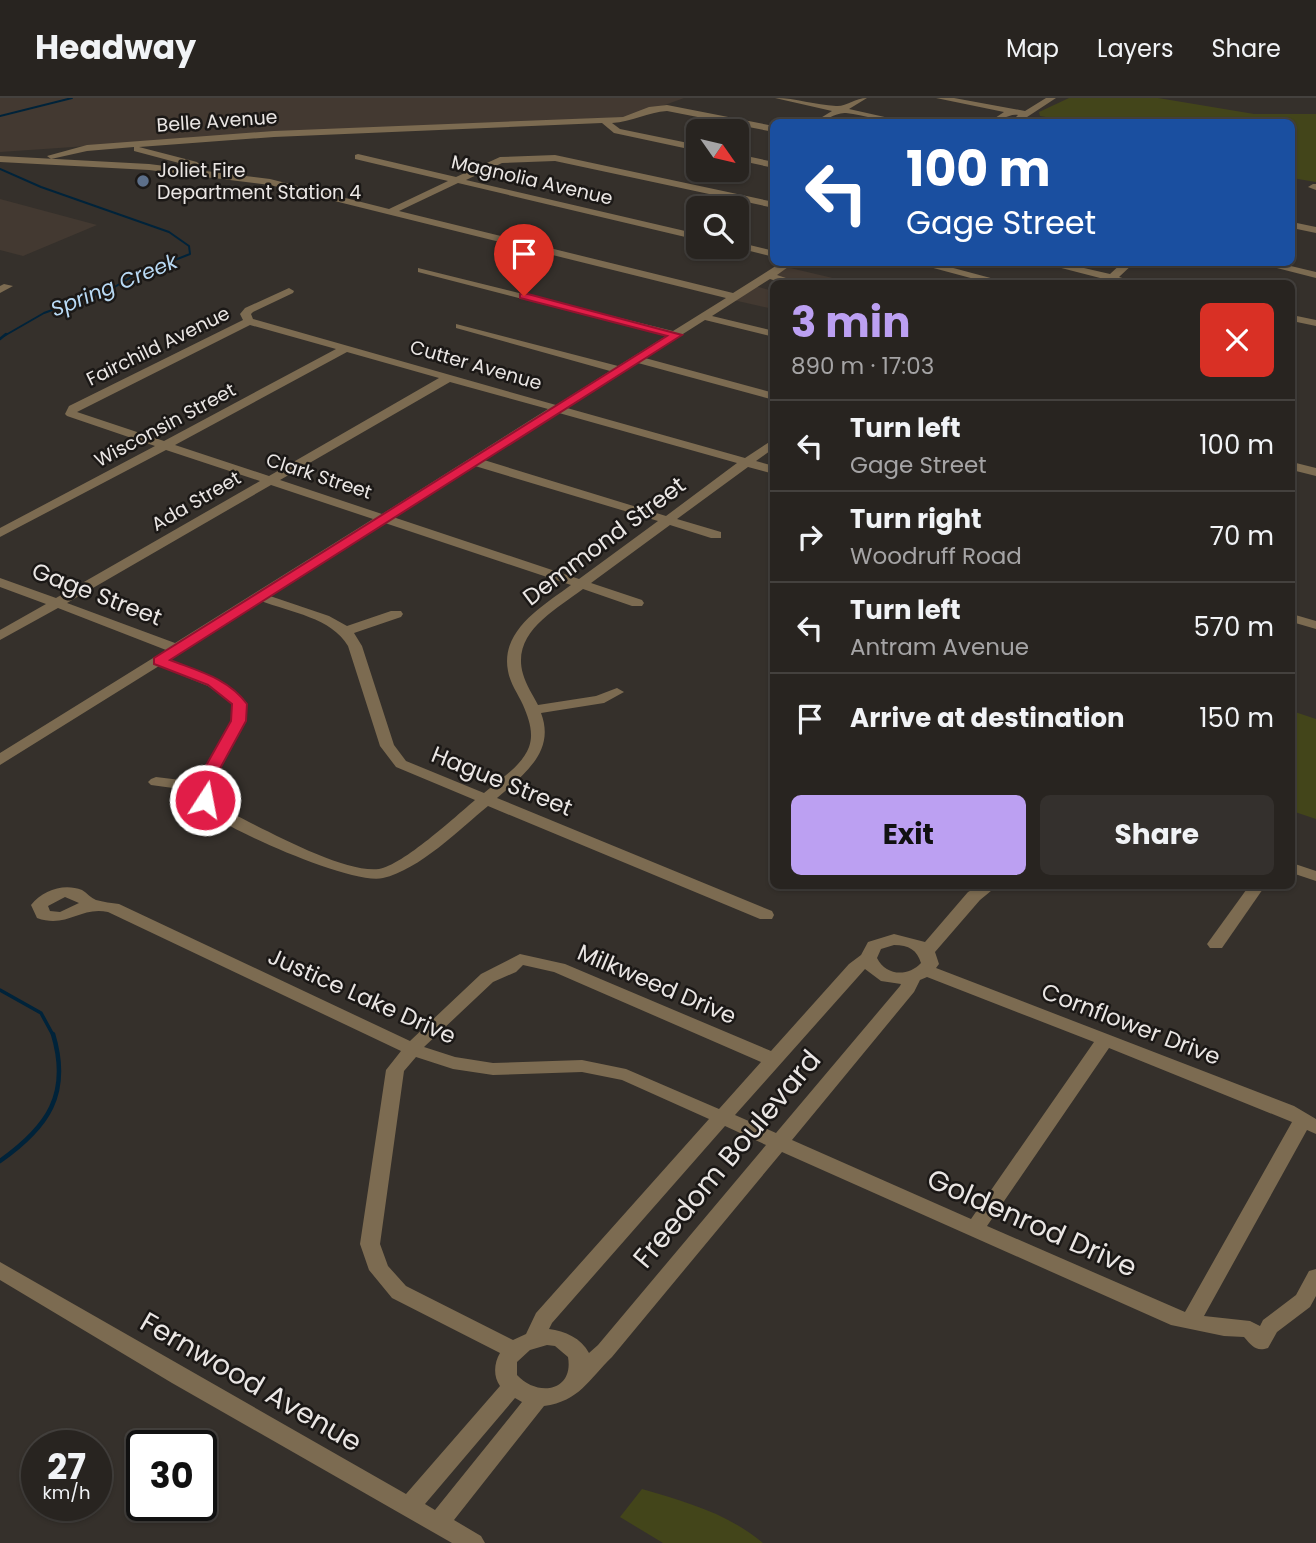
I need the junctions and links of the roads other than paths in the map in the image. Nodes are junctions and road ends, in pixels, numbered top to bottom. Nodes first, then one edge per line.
1 (779, 98) edge
2 (863, 98) edge
3 (940, 98) edge
4 (1052, 98) edge
5 (841, 110) junction
6 (1011, 112) junction
7 (1026, 114) junction
8 (824, 119) edge
9 (888, 119) edge
10 (998, 119) edge
11 (1018, 119) edge
12 (603, 120) junction
13 (770, 129) edge
14 (136, 145) junction
15 (686, 145) edge
16 (358, 157) dead end
17 (5, 159) edge
18 (38, 160) junction
19 (749, 160) edge
20 (770, 164) edge
21 (222, 174) junction
22 (456, 180) junction
23 (770, 204) edge
24 (389, 212) junction
25 (1295, 226) edge
26 (1316, 230) edge
27 (686, 234) edge
28 (749, 248) edge
29 (770, 253) edge
30 (784, 266) edge
31 (931, 266) edge
32 (1057, 266) edge
33 (1125, 266) edge
34 (1277, 266) edge
35 (422, 270) dead end
36 (1316, 275) edge
37 (769, 276) junction
38 (784, 280) edge
39 (985, 280) edge
40 (1105, 280) edge
41 (1109, 280) edge
42 (289, 292) dead end
43 (735, 297) junction
44 (704, 317) junction
45 (1295, 319) edge
46 (249, 321) junction
47 (1316, 323) edge
48 (460, 326) dead end
49 (770, 333) edge
50 (676, 335) junction
51 (347, 348) junction
52 (637, 359) junction
53 (621, 370) junction
54 (448, 378) junction
55 (770, 396) edge
56 (561, 409) junction
57 (70, 411) joint
58 (770, 445) edge
59 (164, 446) junction
60 (476, 462) junction
61 (746, 462) junction
62 (1295, 467) edge
63 (770, 469) edge
64 (1316, 472) edge
65 (270, 480) junction
66 (386, 518) junction
67 (668, 520) junction
68 (0, 533) edge
69 (716, 535) dead end
70 (0, 582) edge
71 (582, 584) junction
72 (261, 597) junction
73 (636, 603) dead end
74 (56, 604) junction
75 (396, 614) dead end
76 (1295, 619) edge
77 (1316, 625) edge
78 (346, 631) junction
79 (0, 636) edge
80 (177, 649) junction
81 (159, 661) junction
82 (617, 692) dead end
83 (533, 710) junction
84 (0, 760) edge
85 (156, 782) dead end
86 (202, 787) junction
87 (485, 799) junction
88 (1295, 869) edge
89 (1316, 876) edge
90 (984, 889) edge
91 (1255, 889) edge
92 (91, 905) dead end
93 (766, 915) dead end
94 (1216, 944) dead end
95 (926, 951) junction
96 (868, 958) junction
97 (919, 974) junction
98 (1105, 1040) junction
99 (412, 1049) junction
100 (774, 1060) junction
101 (723, 1117) junction
102 (1310, 1123) edge
103 (781, 1142) junction
104 (975, 1228) junction
105 (0, 1270) edge
106 (1316, 1277) edge
107 (1191, 1321) junction
108 (535, 1338) junction
109 (513, 1350) junction
110 (581, 1373) junction
111 (512, 1387) junction
112 (538, 1398) junction
113 (409, 1507) junction
114 (438, 1523) junction
115 (473, 1543) edge

1 - 5 street
2 - 5 street
3 - 6 street
4 - 7 street
5 - 8 street
5 - 9 street
6 - 7 street
6 - 10 street
7 - 11 street
12 - 13 street, Belle Avenue
12 - 14 street, Belle Avenue
12 - 15 street
14 - 18 street, Belle Avenue
14 - 21 street
16 - 22 street, Magnolia Avenue
17 - 18 street
18 - 21 street
19 - 20 street
21 - 24 street
22 - 23 street
22 - 24 street
22 - 27 street, Magnolia Avenue
24 - 43 street
25 - 26 street
28 - 29 street
30 - 37 street
31 - 39 street
32 - 40 street
33 - 41 street
34 - 36 street
35 - 50 street
37 - 38 street
37 - 43 street
42 - 46 street, Fairchild Avenue
43 - 44 street
44 - 49 street
44 - 50 street
45 - 47 street
46 - 51 street, Cutter Avenue
46 - 57 street, Fairchild Avenue
48 - 53 street
50 - 52 street
51 - 54 street, Cutter Avenue
51 - 59 street, Wisconsin Street
52 - 53 street
52 - 55 street
53 - 56 street
54 - 56 street, Cutter Avenue
54 - 65 street, Ada Street
56 - 60 street
56 - 61 street, Cutter Avenue
57 - 59 street, Clark Street
58 - 61 street, Demmond Street
59 - 65 street, Clark Street
59 - 68 street, Wisconsin Street
60 - 66 street
60 - 67 street
61 - 63 street, Cutter Avenue
61 - 67 street, Demmond Street
62 - 64 street
65 - 66 street, Clark Street
65 - 74 street, Ada Street
66 - 71 street, Clark Street
66 - 72 street
67 - 69 street
67 - 71 street, Demmond Street
70 - 74 street, Gage Street
71 - 73 street, Clark Street
71 - 83 street, Demmond Street
72 - 78 street
72 - 80 street
74 - 79 street, Ada Street
74 - 80 street, Gage Street
75 - 78 street
76 - 77 street
78 - 87 street, Hague Street
80 - 81 street
81 - 84 street
81 - 86 street, Gage Street
82 - 83 street
83 - 87 street, Demmond Street
85 - 86 street
86 - 87 street, Demmond Street
87 - 93 street, Hague Street
88 - 89 street
90 - 95 street
91 - 94 street
92 - 99 street, Justice Lake Drive
95 - 96 street, Freedom Boulevard
95 - 97 street
96 - 97 street, Cornflower Drive
96 - 100 street, Freedom Boulevard
97 - 98 street, Cornflower Drive
97 - 103 street, Freedom Boulevard
98 - 102 street, Cornflower Drive
98 - 104 street
99 - 100 street, Milkweed Drive
99 - 101 street, Justice Lake Drive
99 - 109 street
100 - 101 street, Freedom Boulevard
101 - 103 street, Justice Lake Drive
101 - 108 street, Freedom Boulevard
102 - 107 street
103 - 104 street, Goldenrod Drive
103 - 110 street, Freedom Boulevard
104 - 107 street, Goldenrod Drive
105 - 113 street, Fernwood Avenue
106 - 107 street, Goldenrod Drive
108 - 109 street
108 - 110 street
109 - 111 street
110 - 112 street
111 - 112 street
111 - 113 street
112 - 114 street
113 - 114 street, Fernwood Avenue
114 - 115 street, Fernwood Avenue

